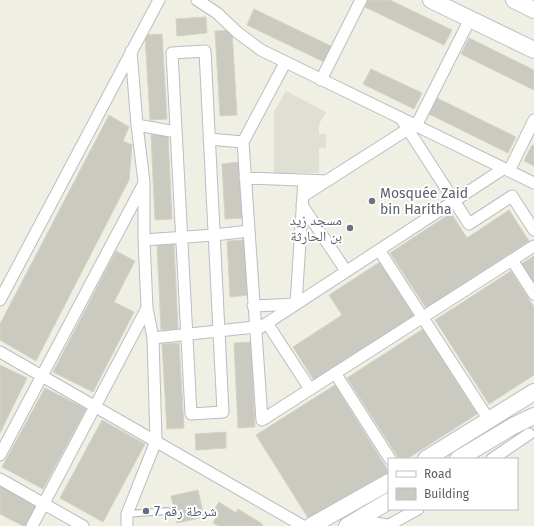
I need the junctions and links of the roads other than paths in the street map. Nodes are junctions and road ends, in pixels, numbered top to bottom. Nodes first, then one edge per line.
1 (159, 0) edge
2 (197, 0) edge
3 (362, 0) edge
4 (431, 0) edge
5 (514, 0) edge
6 (534, 10) edge
7 (470, 19) junction
8 (534, 50) edge
9 (131, 51) junction
10 (285, 63) junction
11 (321, 80) junction
12 (534, 120) edge
13 (137, 125) junction
14 (412, 128) junction
15 (176, 132) junction
16 (209, 139) junction
17 (243, 142) junction
18 (506, 170) junction
19 (245, 178) junction
20 (304, 180) junction
21 (327, 181) junction
22 (144, 182) junction
23 (534, 183) edge
24 (454, 200) junction
25 (302, 201) junction
26 (534, 230) edge
27 (249, 231) junction
28 (214, 235) junction
29 (182, 238) junction
30 (144, 240) junction
31 (534, 246) edge
32 (379, 250) junction
33 (512, 260) junction
34 (346, 271) junction
35 (534, 294) edge
36 (0, 300) edge
37 (296, 304) junction
38 (254, 306) junction
39 (147, 308) junction
40 (423, 317) junction
41 (267, 323) junction
42 (255, 329) junction
43 (219, 331) junction
44 (187, 334) junction
45 (153, 338) junction
46 (0, 352) edge
47 (335, 373) junction
48 (42, 376) junction
49 (310, 389) junction
50 (534, 392) edge
51 (95, 406) junction
52 (534, 416) edge
53 (489, 420) junction
54 (513, 426) junction
55 (531, 435) edge
56 (156, 441) junction
57 (0, 455) edge
58 (389, 458) edge
59 (428, 458) edge
60 (460, 458) edge
61 (494, 458) edge
62 (0, 480) edge
63 (388, 483) edge
64 (388, 502) edge
65 (44, 504) junction
66 (416, 510) edge
67 (168, 511) dead end
68 (127, 514) junction
69 (358, 523) edge
70 (32, 526) edge
71 (83, 526) edge
72 (127, 526) edge
73 (303, 526) edge
74 (311, 526) edge
75 (391, 526) edge

1 - 9 street
2 - 10 street
3 - 11 street
4 - 7 main road
5 - 6 main road
7 - 8 main road
7 - 14 street
9 - 13 street
9 - 36 street
10 - 11 street
10 - 17 street
11 - 14 street
12 - 18 street
13 - 15 street
13 - 22 street
14 - 18 street
14 - 21 street
14 - 24 street
15 - 16 street
15 - 29 street
16 - 17 street
16 - 28 street
17 - 19 street
18 - 23 street
18 - 24 street
19 - 20 street
19 - 27 street
20 - 21 street
20 - 25 street
21 - 25 street
22 - 30 street
22 - 48 street
24 - 26 street
24 - 32 street
25 - 34 street
25 - 37 street
27 - 28 street
27 - 38 street
28 - 29 street
28 - 43 street
29 - 30 street
29 - 44 street
30 - 39 street
31 - 33 street
32 - 34 street
32 - 40 street
33 - 35 street
33 - 40 street
34 - 37 street
37 - 38 street
37 - 41 street
38 - 42 street
39 - 45 street
39 - 51 street
40 - 47 street
40 - 53 street
41 - 42 street
41 - 49 street
42 - 43 street
42 - 49 street
43 - 44 street
43 - 44 street
44 - 45 street
45 - 56 street
46 - 48 street
47 - 49 street
47 - 58 street
48 - 51 street
48 - 57 street
50 - 53 main road
51 - 56 street
51 - 65 street
52 - 54 main road
53 - 59 main road
54 - 55 street
54 - 60 main road
55 - 61 street
56 - 68 street
56 - 73 street
62 - 65 street
63 - 74 main road
64 - 69 main road
65 - 70 street
65 - 71 street
66 - 75 street
67 - 68 lane
68 - 72 street
69 - 75 street

